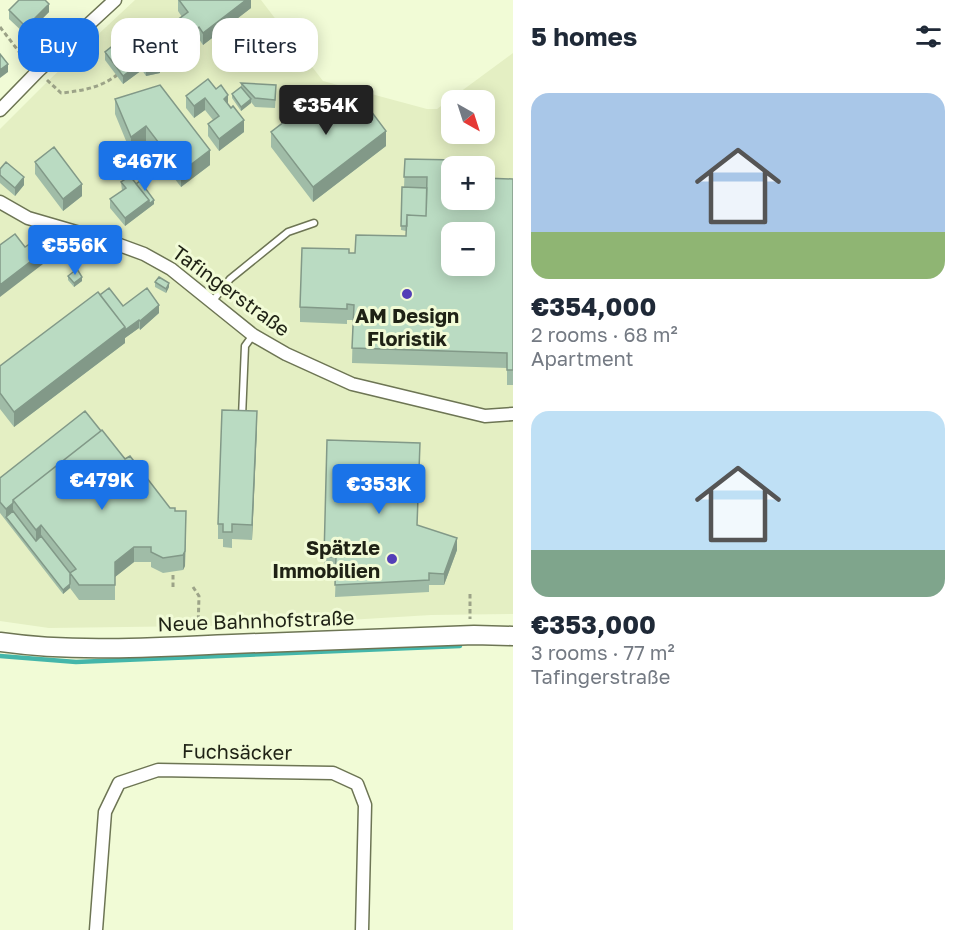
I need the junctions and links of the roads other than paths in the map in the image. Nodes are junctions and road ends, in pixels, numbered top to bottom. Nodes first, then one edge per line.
1 (115, 0) edge
2 (0, 110) edge
3 (0, 202) edge
4 (314, 223) dead end
5 (212, 302) junction
6 (253, 335) junction
7 (513, 414) edge
8 (242, 417) edge
9 (513, 636) edge
10 (0, 642) edge
11 (96, 930) edge
12 (362, 930) edge

1 - 2 street
3 - 5 street, Tafingerstraße
4 - 5 lane
5 - 6 street, Tafingerstraße
6 - 7 street, Tafingerstraße
6 - 8 lane
9 - 10 main road, Neue Bahnhofstraße
11 - 12 street, Fuchsäcker

